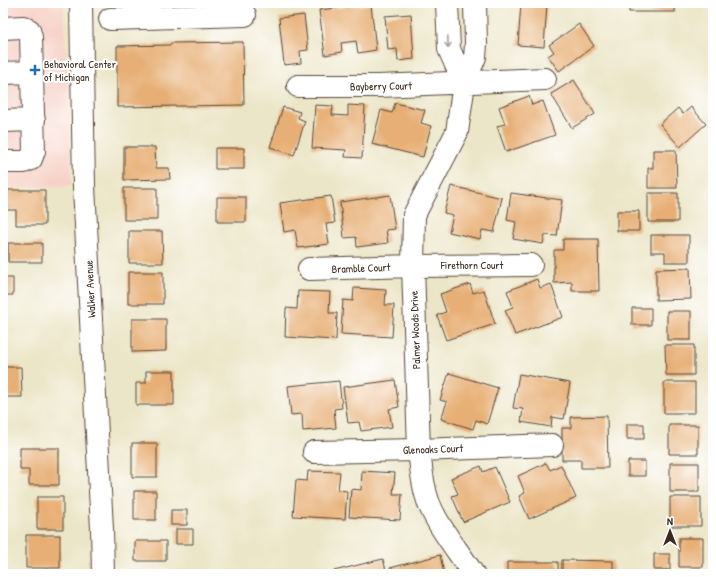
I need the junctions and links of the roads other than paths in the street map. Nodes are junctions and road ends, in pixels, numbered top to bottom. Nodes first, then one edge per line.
1 (81, 3) edge
2 (447, 3) edge
3 (475, 3) edge
4 (174, 10) edge
5 (245, 15) dead end
6 (110, 19) dead end
7 (3, 28) edge
8 (32, 72) junction
9 (3, 73) edge
10 (545, 79) dead end
11 (464, 83) junction
12 (298, 86) dead end
13 (34, 120) junction
14 (3, 121) edge
15 (3, 162) edge
16 (531, 265) dead end
17 (413, 266) junction
18 (309, 269) dead end
19 (552, 445) dead end
20 (419, 450) junction
21 (314, 452) dead end
22 (103, 574) edge
23 (474, 574) edge

1 - 22 street, Walker Avenue
2 -> 11 street
3 - 11 street, Palmer Woods Drive
4 - 5 street
4 - 6 street
7 - 8 street
8 - 9 street
8 - 13 street
10 - 11 street
11 - 12 street, Bayberry Court
11 - 17 street, Palmer Woods Drive
13 - 14 street
13 - 15 street
16 - 17 street, Firethorn Court
17 - 18 street, Bramble Court
17 - 20 street, Palmer Woods Drive
19 - 20 street, Glenoaks Court
20 - 21 street, Glenoaks Court
20 - 23 street, Palmer Woods Drive

